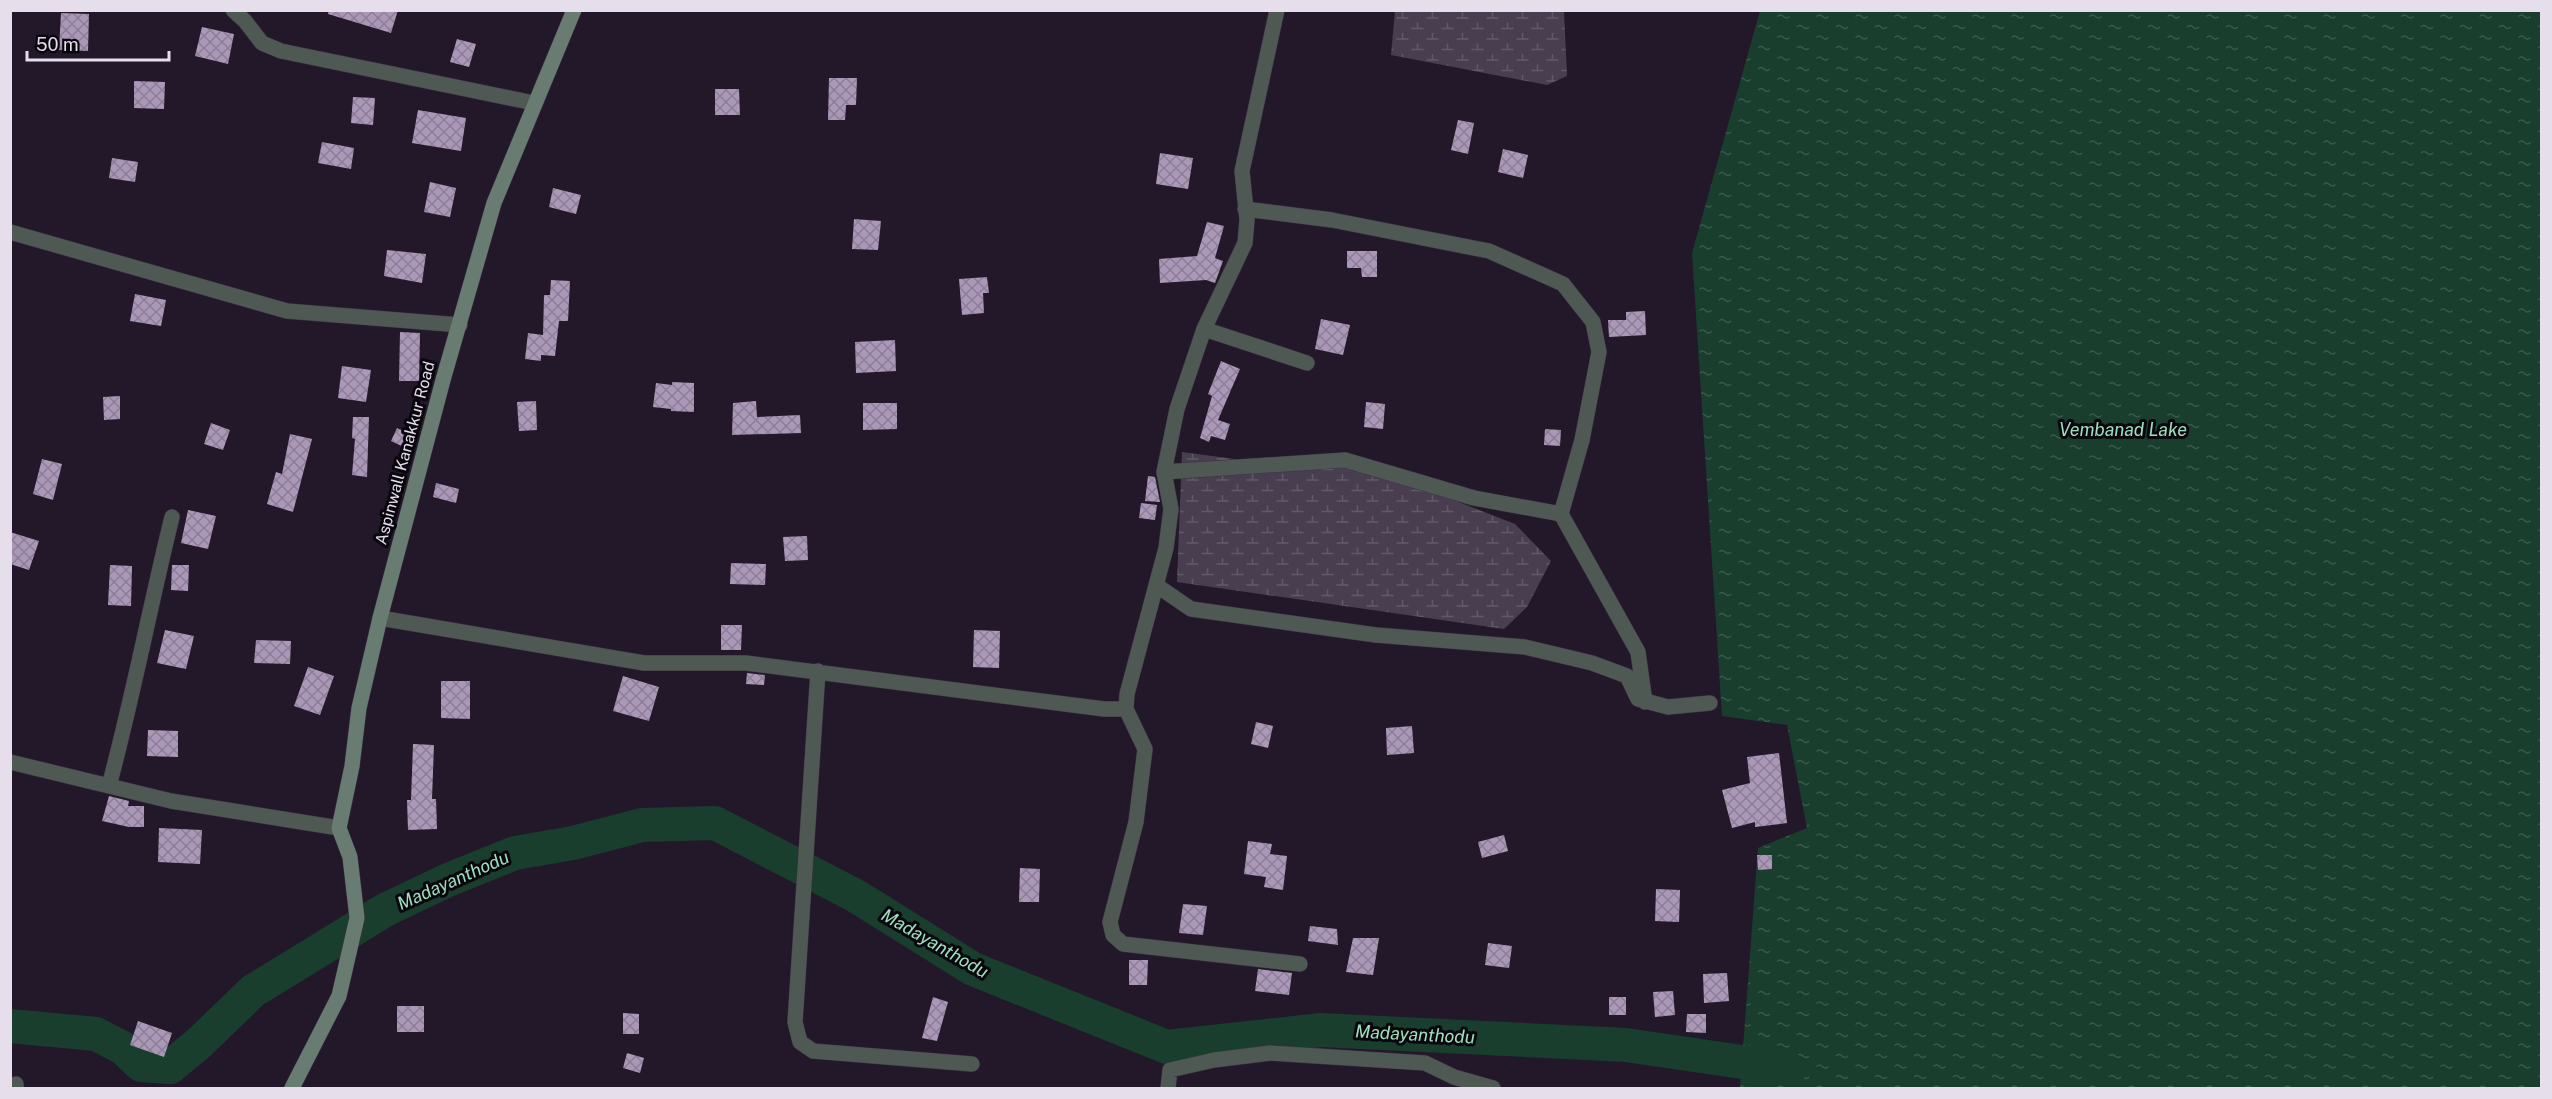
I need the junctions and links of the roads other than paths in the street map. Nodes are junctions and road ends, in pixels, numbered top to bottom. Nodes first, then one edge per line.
1 (233, 10) edge
2 (574, 10) edge
3 (1277, 10) edge
4 (534, 103) junction
5 (1245, 210) junction
6 (10, 232) edge
7 (460, 325) junction
8 (1204, 329) junction
9 (1307, 363) dead end
10 (1164, 472) junction
11 (1561, 514) junction
12 (172, 517) dead end
13 (1156, 585) junction
14 (380, 618) junction
15 (818, 671) junction
16 (1646, 702) junction
17 (1710, 703) dead end
18 (1126, 709) junction
19 (10, 762) edge
20 (109, 786) junction
21 (339, 828) junction
22 (1300, 964) dead end
23 (972, 1064) dead end
24 (292, 1089) edge
25 (1168, 1089) edge
26 (1493, 1089) edge

1 - 4 street
2 - 4 main road, Aspinwall Kanakkur Road
3 - 5 street
4 - 7 main road, Aspinwall Kanakkur Road
5 - 8 street
5 - 11 street
6 - 7 street
7 - 14 main road, Aspinwall Kanakkur Road
8 - 9 street
8 - 10 street
10 - 11 street
10 - 13 street
11 - 16 street
12 - 20 street
13 - 16 street
13 - 18 street
14 - 15 street
14 - 21 main road, Aspinwall Kanakkur Road
15 - 18 street
15 - 23 street
16 - 17 street
18 - 22 street
19 - 20 street
20 - 21 street
21 - 24 main road
25 - 26 street

